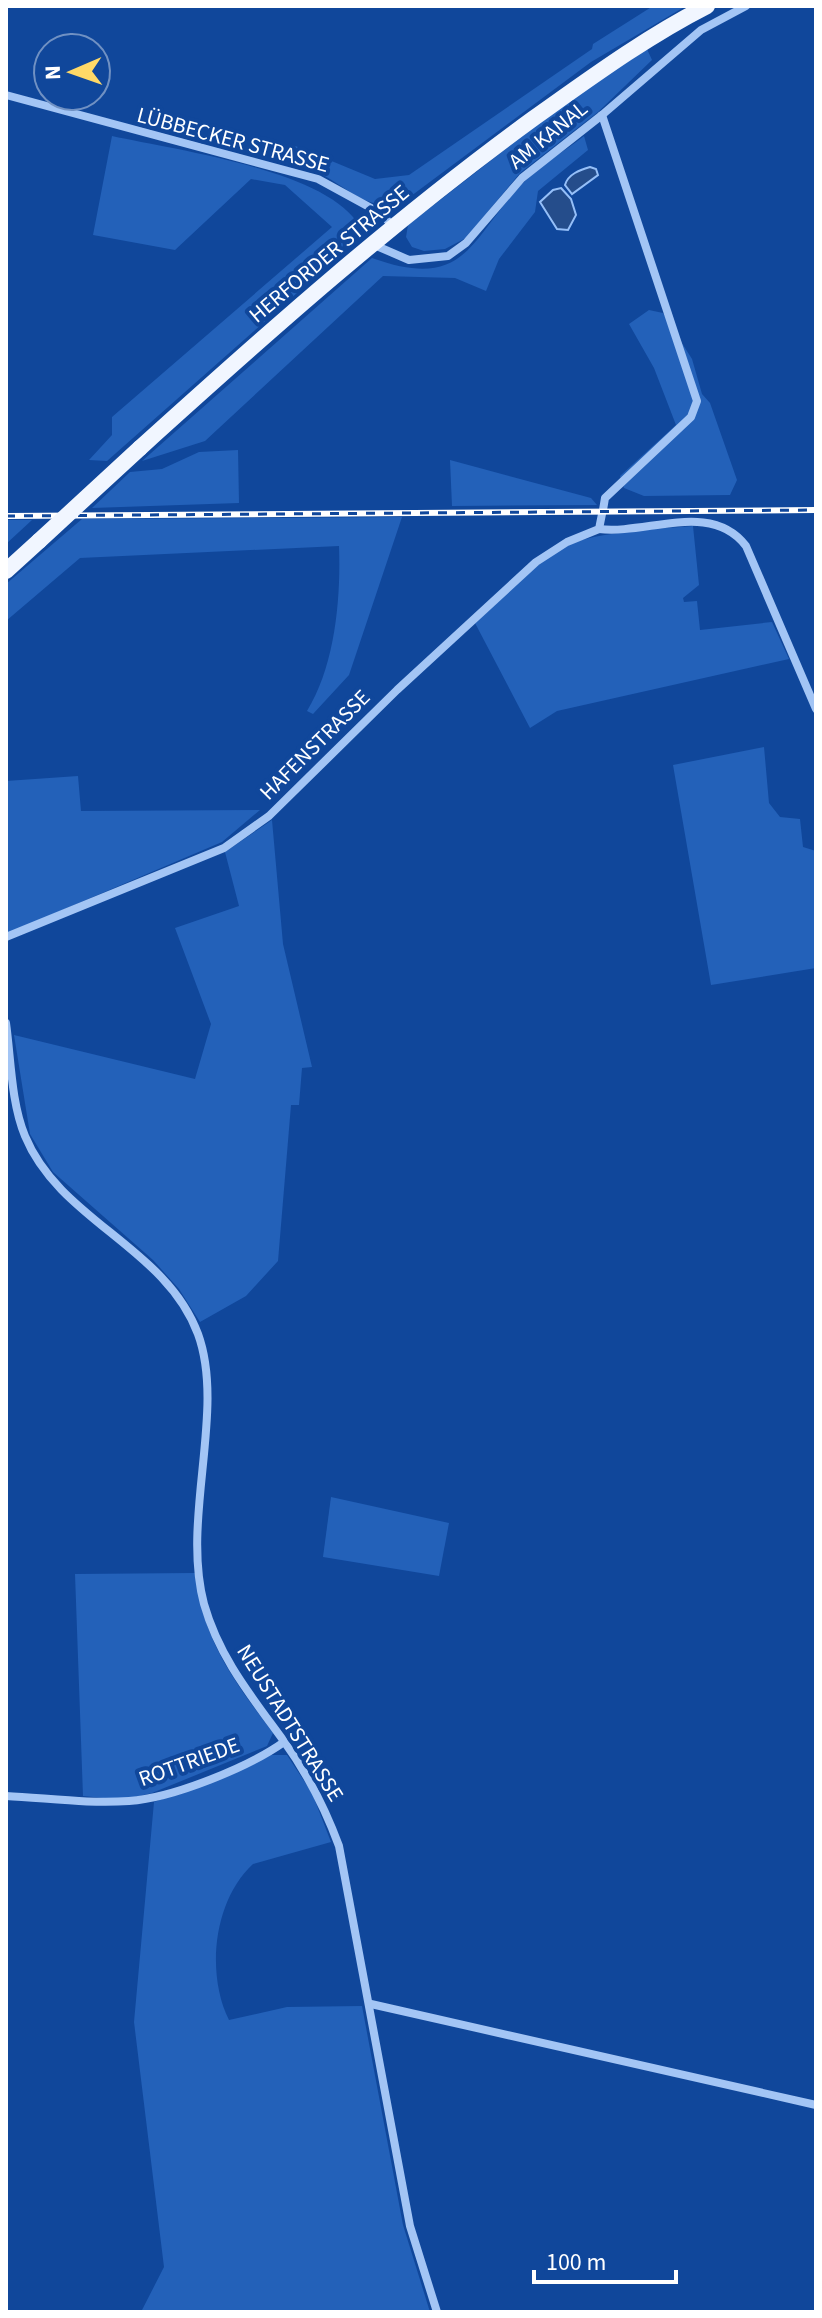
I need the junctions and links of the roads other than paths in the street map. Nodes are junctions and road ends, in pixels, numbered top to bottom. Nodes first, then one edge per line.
1 (707, 6) edge
2 (746, 6) edge
3 (6, 95) edge
4 (602, 115) junction
5 (393, 227) junction
6 (371, 244) junction
7 (599, 529) junction
8 (6, 571) edge
9 (816, 709) edge
10 (6, 937) edge
11 (6, 1023) edge
12 (284, 1742) junction
13 (6, 1796) edge
14 (371, 2004) junction
15 (816, 2105) edge
16 (437, 2312) edge

1 - 5 main road, HERFORDER STRASSE
2 - 4 street, AM KANAL
3 - 5 street, LÜBBECKER STRASSE
4 - 6 street, AM KANAL
4 - 7 street
5 - 6 main road, HERFORDER STRASSE
6 - 8 main road, HERFORDER STRASSE, bridge
7 - 9 street
7 - 10 street, HAFENSTRASSE
11 - 12 street, NEUSTADTSTRASSE
12 - 13 street, ROTTRIEDE
12 - 14 street, NEUSTADTSTRASSE
14 - 15 street
14 - 16 street, NEUSTADTSTRASSE

